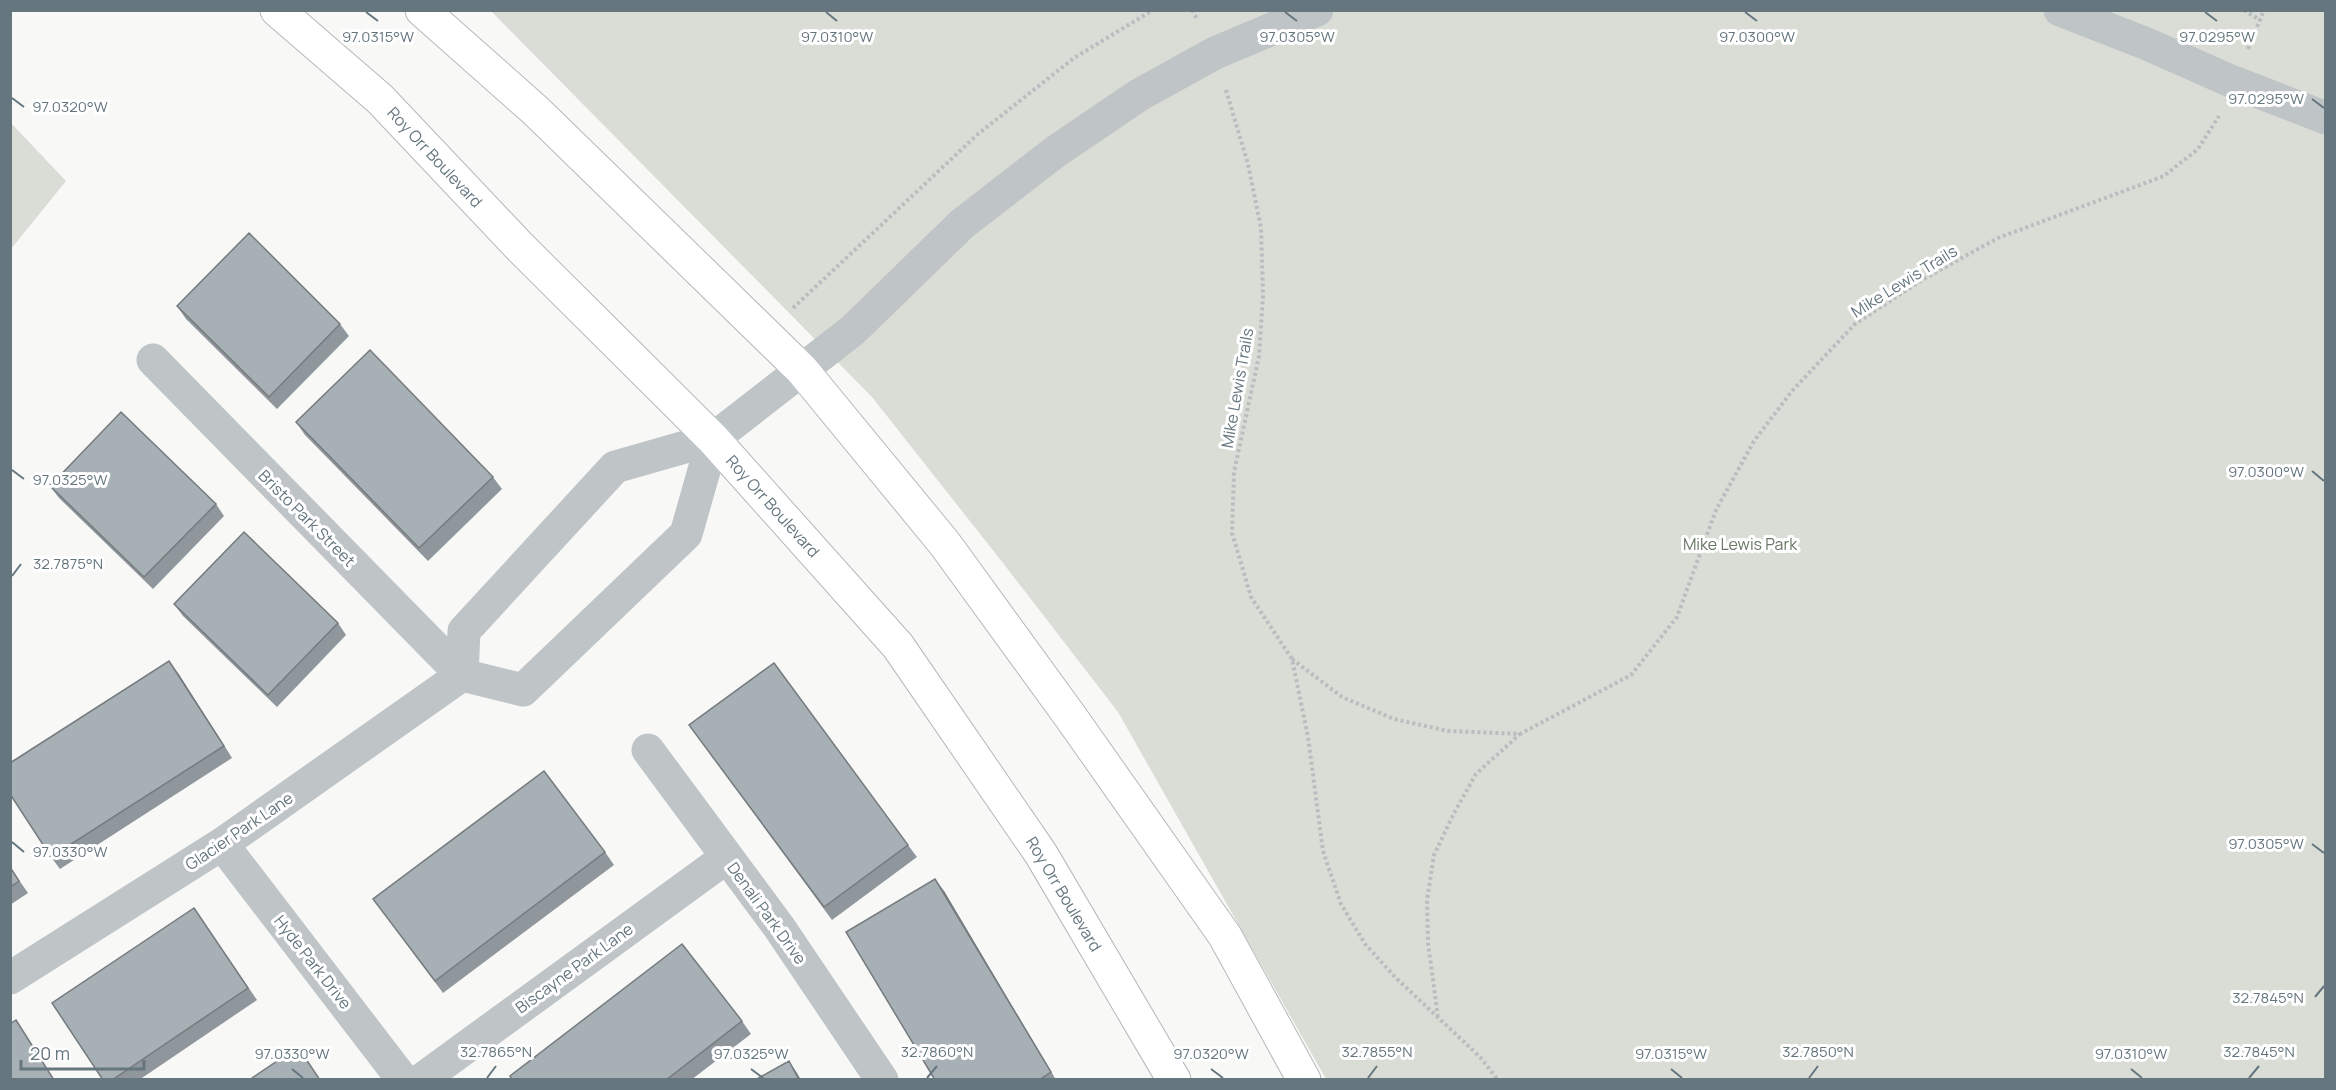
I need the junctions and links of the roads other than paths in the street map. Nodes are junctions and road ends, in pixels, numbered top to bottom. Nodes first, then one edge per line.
1 (278, 10) edge
2 (422, 10) edge
3 (1317, 10) edge
4 (2060, 10) edge
5 (2325, 118) edge
6 (153, 360) dead end
7 (802, 370) junction
8 (713, 439) junction
9 (462, 675) junction
10 (648, 750) dead end
11 (222, 844) junction
12 (727, 857) junction
13 (10, 978) edge
14 (403, 1080) edge
15 (422, 1080) edge
16 (882, 1080) edge
17 (1174, 1080) edge
18 (1304, 1080) edge

1 - 8 main road, Roy Orr Boulevard
2 - 7 main road
3 - 7 street
4 - 5 street
6 - 9 street, Bristo Park Street
7 - 8 street
7 - 18 main road
8 - 9 street
8 - 9 street
8 - 17 main road, Roy Orr Boulevard
9 - 11 street, Glacier Park Lane
10 - 12 street, Denali Park Drive
11 - 13 street, Glacier Park Lane
11 - 14 street, Hyde Park Drive
12 - 15 street, Biscayne Park Lane
12 - 16 street, Denali Park Drive

